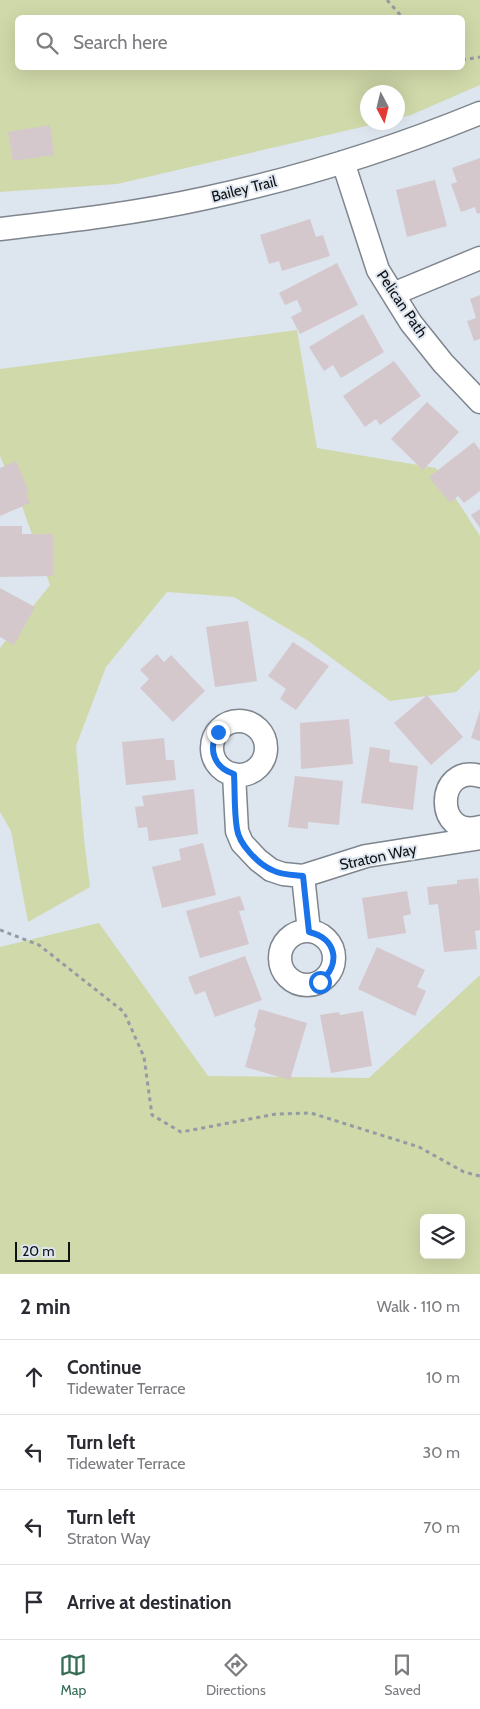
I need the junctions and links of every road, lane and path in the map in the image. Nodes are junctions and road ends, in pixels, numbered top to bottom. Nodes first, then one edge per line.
1 (387, 0) edge
2 (400, 15) edge
3 (480, 57) edge
4 (465, 60) edge
5 (480, 113) edge
6 (343, 162) junction
7 (0, 229) edge
8 (480, 258) edge
9 (393, 294) junction
10 (480, 402) edge
11 (234, 774) dead end
12 (480, 776) edge
13 (478, 833) edge
14 (303, 876) junction
15 (0, 930) edge
16 (309, 932) dead end
17 (480, 1176) edge

1 - 2 path
3 - 4 path
5 - 6 street, Bailey Trail
6 - 7 street, Bailey Trail
6 - 9 street, Pelican Path
8 - 9 street
9 - 10 street, Pelican Path
11 - 14 street, Straton Way
12 - 13 street, Straton Way
13 - 14 street, Straton Way
14 - 16 street
15 - 17 path

